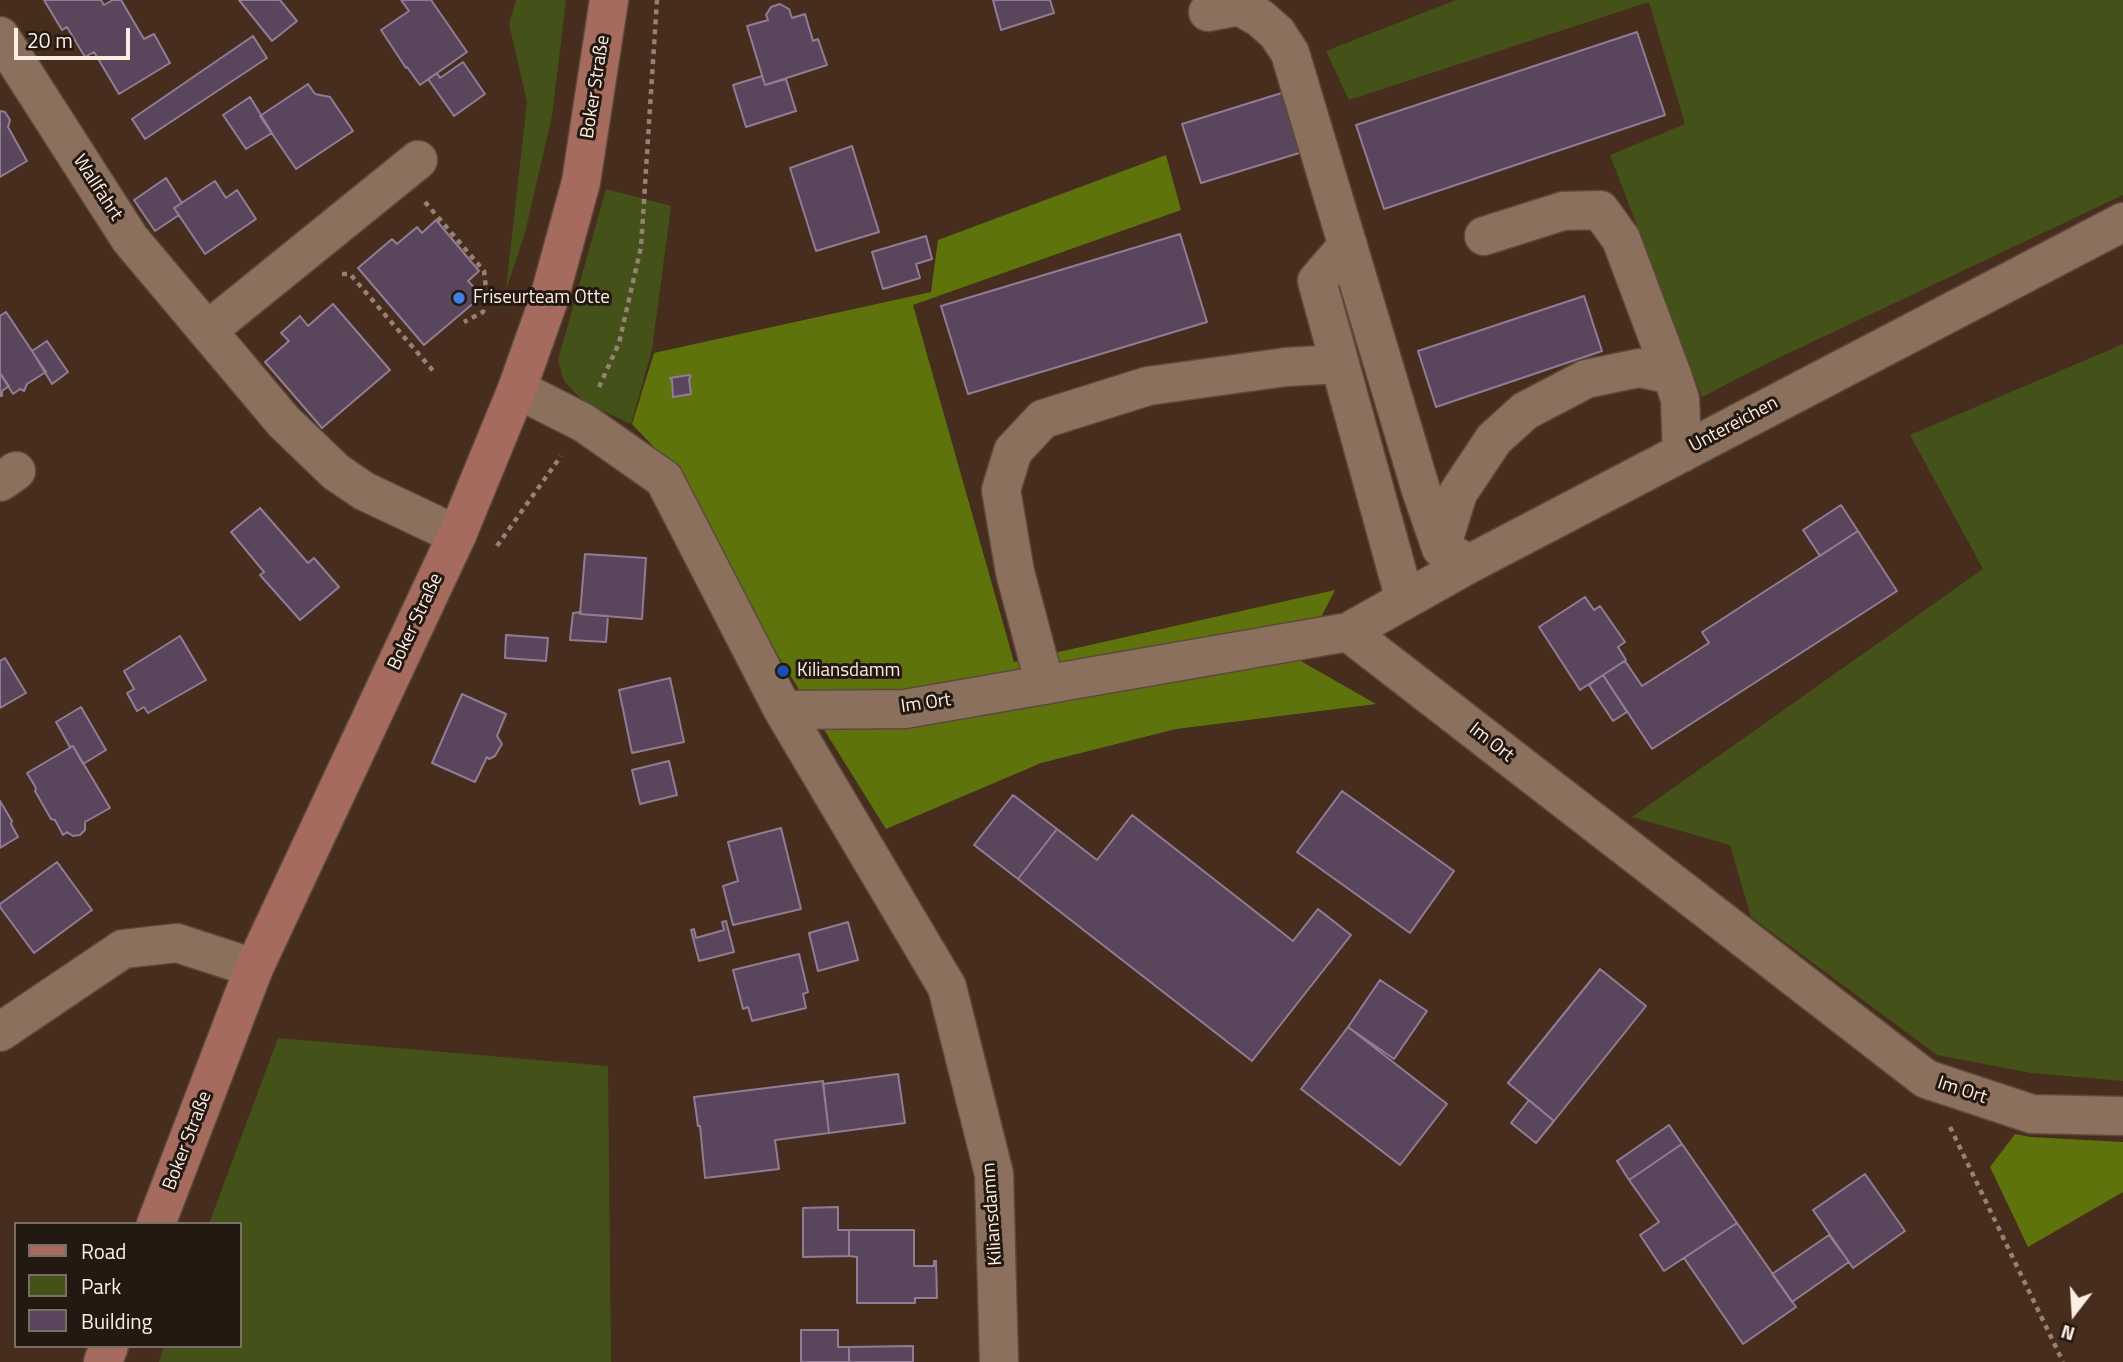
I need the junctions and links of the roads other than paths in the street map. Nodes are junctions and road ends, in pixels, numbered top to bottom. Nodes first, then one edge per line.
1 (609, 0) edge
2 (1208, 12) dead end
3 (0, 36) edge
4 (409, 167) road end
5 (2123, 222) edge
6 (1484, 236) dead end
7 (1348, 244) junction
8 (208, 330) junction
9 (1340, 364) junction
10 (1672, 375) junction
11 (517, 389) junction
12 (1682, 453) junction
13 (457, 535) junction
14 (1455, 556) junction
15 (1405, 600) junction
16 (1348, 632) junction
17 (1045, 685) junction
18 (783, 710) junction
19 (254, 968) junction
20 (0, 1032) edge
21 (2123, 1116) edge
22 (157, 1222) edge
23 (999, 1362) edge

1 - 11 main road, Boker Straße
2 - 7 street
3 - 8 street, Wallfahrt
4 - 8 street
5 - 12 street, Untereichen
6 - 10 street
7 - 9 street
7 - 14 street
8 - 13 street, Wallfahrt
9 - 15 street
9 - 17 street
10 - 12 street
10 - 14 street
11 - 13 main road, Boker Straße
11 - 18 street, Kiliansdamm
12 - 14 street, Untereichen
13 - 19 main road, Boker Straße
14 - 15 street, Untereichen
15 - 16 street, Untereichen
16 - 17 street, Im Ort
16 - 21 street, Im Ort
17 - 18 street, Im Ort
18 - 23 street, Kiliansdamm
19 - 20 street
19 - 22 main road, Boker Straße

